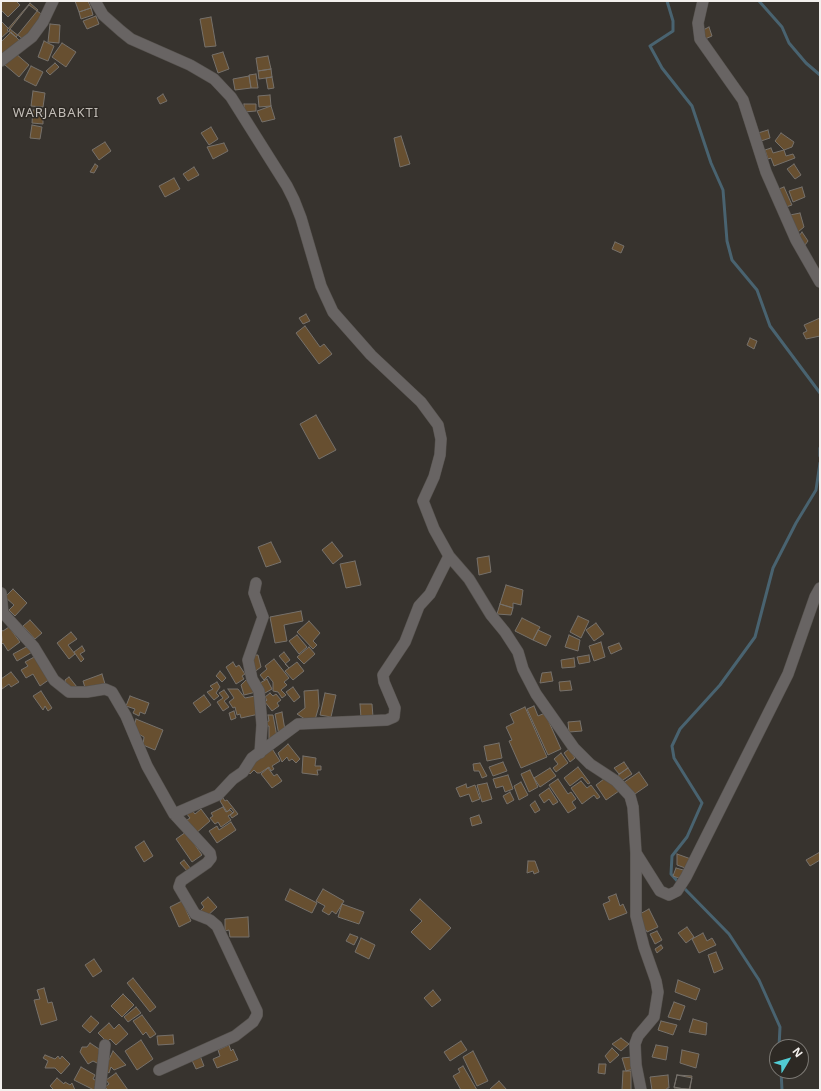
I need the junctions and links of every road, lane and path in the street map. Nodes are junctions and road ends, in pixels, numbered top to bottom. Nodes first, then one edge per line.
1 (53, 1) edge
2 (95, 1) edge
3 (703, 1) edge
4 (1, 61) edge
5 (820, 282) edge
6 (449, 556) junction
7 (256, 583) dead end
8 (820, 588) edge
9 (1, 593) edge
10 (260, 753) junction
11 (174, 814) junction
12 (636, 853) junction
13 (105, 1045) dead end
14 (159, 1070) dead end
15 (100, 1090) edge
16 (641, 1090) edge

1 - 4 street
2 - 6 street
3 - 5 street
6 - 10 street
6 - 12 street
7 - 10 street
8 - 12 street
9 - 11 street
10 - 11 street
11 - 14 street
12 - 16 street
13 - 15 street

